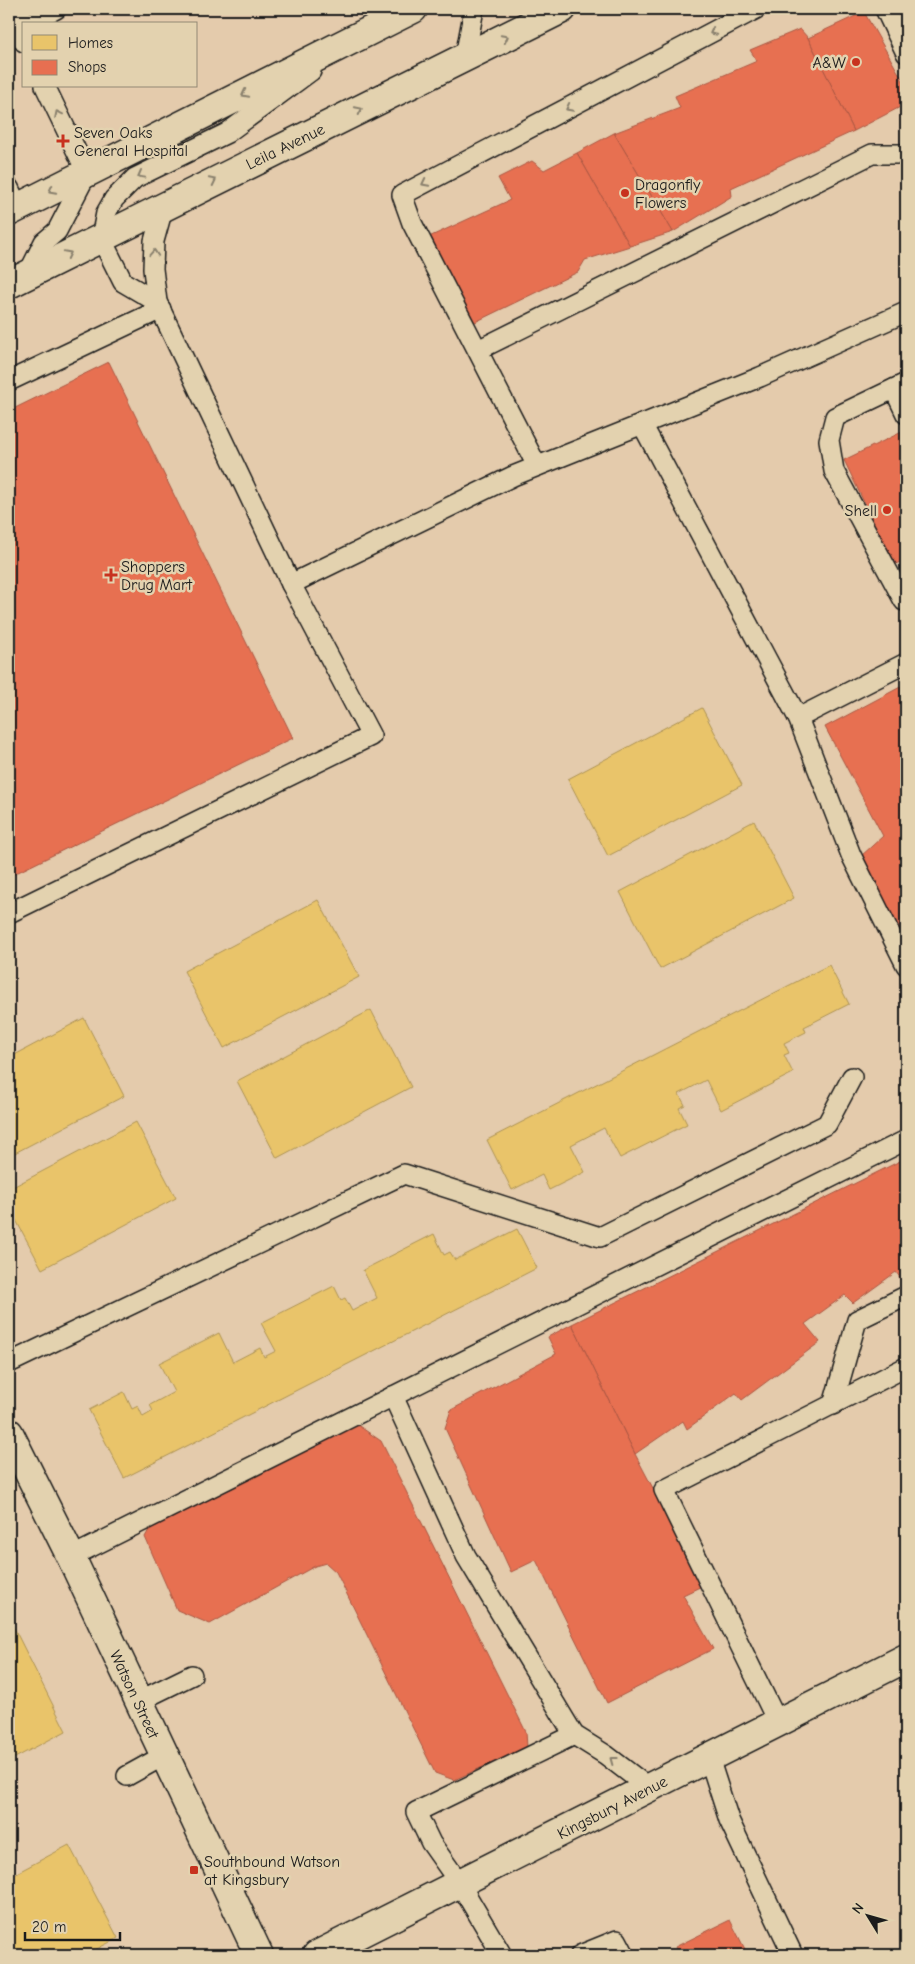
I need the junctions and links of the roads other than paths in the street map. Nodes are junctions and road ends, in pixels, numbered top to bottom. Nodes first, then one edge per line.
1 (56, 9) edge
2 (413, 9) edge
3 (474, 9) edge
4 (562, 9) edge
5 (756, 9) edge
6 (885, 9) edge
7 (10, 13) edge
8 (358, 36) junction
9 (22, 38) edge
10 (906, 53) edge
11 (465, 58) junction
12 (46, 88) edge
13 (906, 154) edge
14 (87, 173) junction
15 (12, 202) edge
16 (164, 205) junction
17 (101, 238) junction
18 (19, 279) edge
19 (159, 306) junction
20 (906, 312) edge
21 (478, 350) junction
22 (9, 381) edge
23 (900, 386) edge
24 (906, 414) edge
25 (642, 424) junction
26 (537, 466) junction
27 (291, 584) junction
28 (906, 600) edge
29 (906, 663) edge
30 (798, 718) junction
31 (9, 913) edge
32 (906, 965) edge
33 (852, 1077) dead end
34 (906, 1140) edge
35 (906, 1296) edge
36 (9, 1363) edge
37 (906, 1367) edge
38 (393, 1396) junction
39 (833, 1405) junction
40 (10, 1438) edge
41 (71, 1557) junction
42 (906, 1658) edge
43 (192, 1675) dead end
44 (139, 1701) junction
45 (778, 1723) junction
46 (574, 1735) junction
47 (164, 1755) junction
48 (709, 1758) junction
49 (127, 1776) dead end
50 (649, 1788) junction
51 (460, 1884) junction
52 (259, 1955) edge
53 (318, 1955) edge
54 (502, 1955) edge
55 (580, 1955) edge
56 (626, 1955) edge
57 (792, 1955) edge

1 - 7 lane
2 - 8 street
3 - 11 lane
11 -> 4 street, Leila Avenue
5 -> 21 lane
6 - 10 lane
7 - 9 lane
8 -> 14 street
8 -> 17 lane
16 -> 11 street, Leila Avenue
14 -> 12 lane
13 - 21 lane
14 -> 15 street
14 - 18 lane
16 - 17 street, Leila Avenue
19 -> 16 lane
18 -> 17 street, Leila Avenue
17 - 19 lane
19 - 22 lane
19 - 27 lane
20 - 25 lane
21 - 26 lane
23 - 24 lane
23 - 28 lane
25 - 26 lane
25 - 30 lane
26 - 27 lane
27 - 31 lane
29 - 30 lane
30 - 32 lane
33 - 36 lane
34 - 38 lane
35 - 39 lane
37 - 39 lane
38 - 41 lane
38 - 46 lane
39 - 45 lane
40 - 41 street, Watson Street
41 - 44 street, Watson Street
42 - 45 street, Kingsbury Avenue
43 - 44 lane
44 - 47 street, Watson Street
45 - 48 street, Kingsbury Avenue
50 -> 46 lane
46 - 51 lane
47 - 49 lane
47 - 52 street, Watson Street
48 - 50 street, Kingsbury Avenue
48 - 57 lane
50 - 51 street, Kingsbury Avenue
51 - 53 street, Kingsbury Avenue
51 - 54 lane
55 - 56 lane

